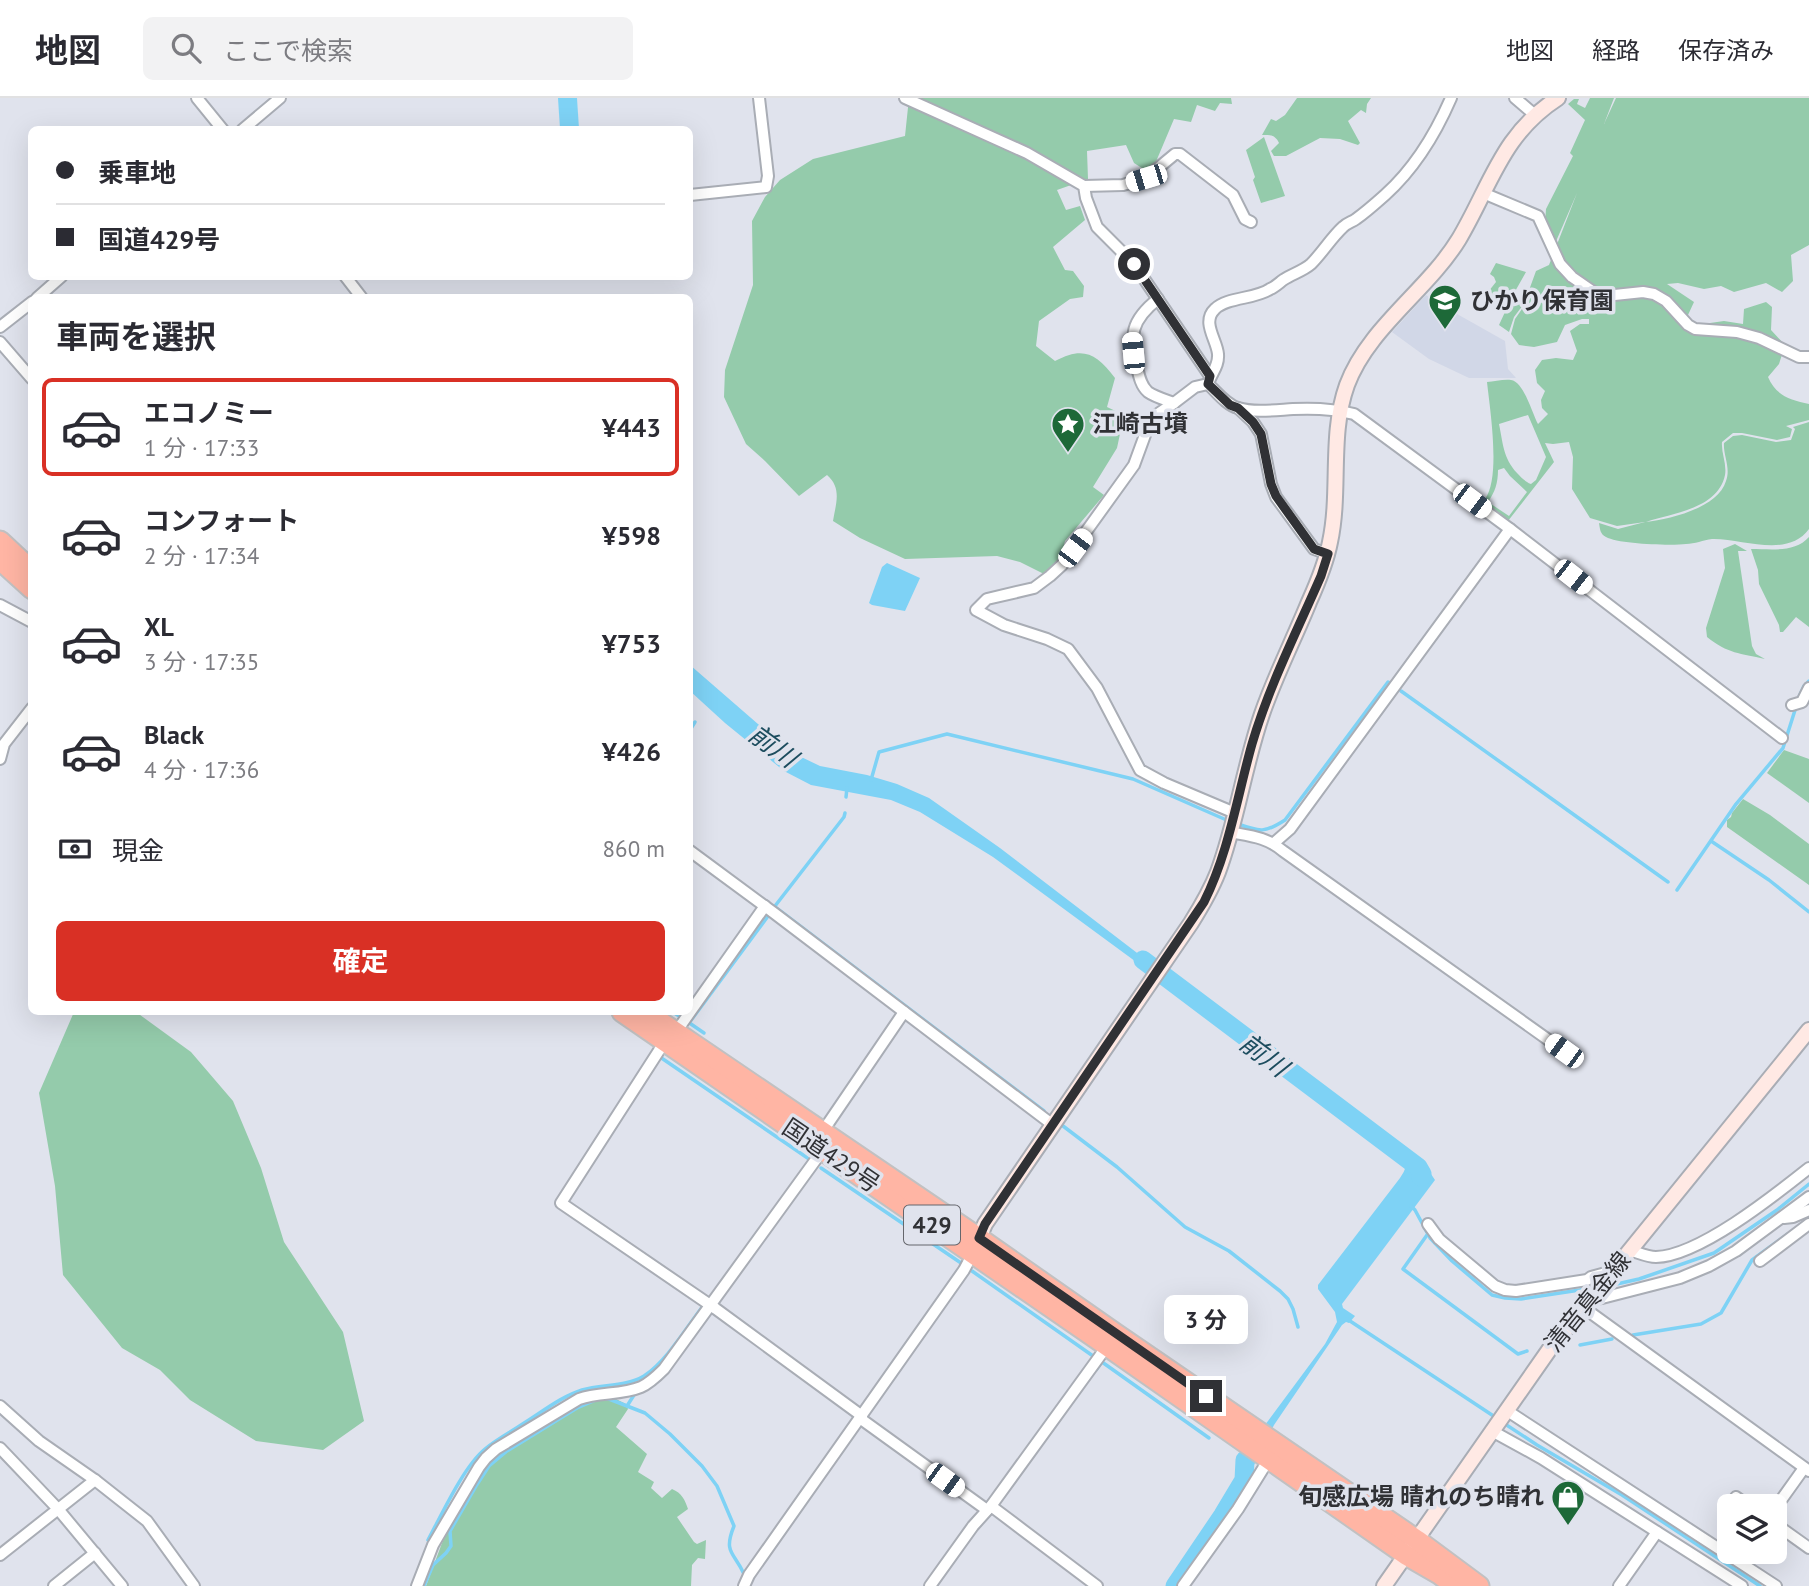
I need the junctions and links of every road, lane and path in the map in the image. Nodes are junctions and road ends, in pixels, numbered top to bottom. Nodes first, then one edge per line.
1 (197, 98) edge
2 (280, 98) edge
3 (759, 98) edge
4 (905, 98) edge
5 (1451, 98) edge
6 (1515, 98) edge
7 (1558, 98) edge
8 (1535, 115) junction
9 (220, 126) edge
10 (247, 126) edge
11 (1084, 186) junction
12 (1483, 193) junction
13 (693, 195) edge
14 (1251, 222) dead end
15 (57, 280) edge
16 (348, 280) edge
17 (42, 294) edge
18 (359, 294) edge
19 (1158, 299) junction
20 (28, 305) edge
21 (0, 327) edge
22 (0, 342) edge
23 (1809, 358) edge
24 (28, 374) edge
25 (1209, 380) junction
26 (1174, 403) junction
27 (1238, 408) junction
28 (1340, 410) junction
29 (1510, 529) junction
30 (0, 541) edge
31 (1328, 554) junction
32 (15, 563) edge
33 (28, 583) edge
34 (0, 605) edge
35 (28, 620) edge
36 (1809, 688) edge
37 (1796, 704) dead end
38 (28, 713) edge
39 (1782, 738) dead end
40 (0, 759) edge
41 (1232, 822) junction
42 (1274, 843) junction
43 (693, 853) edge
44 (769, 909) junction
45 (693, 1008) edge
46 (904, 1012) junction
47 (632, 1015) edge
48 (652, 1015) edge
49 (688, 1015) edge
50 (678, 1028) junction
51 (1809, 1030) edge
52 (1564, 1051) dead end
53 (1053, 1125) junction
54 (822, 1142) junction
55 (1809, 1168) edge
56 (1809, 1197) edge
57 (1809, 1210) edge
58 (1755, 1212) junction
59 (1781, 1218) junction
60 (1428, 1224) dead end
61 (1809, 1224) edge
62 (1766, 1227) junction
63 (976, 1246) junction
64 (1629, 1250) junction
65 (1760, 1261) dead end
66 (1612, 1272) junction
67 (1590, 1301) junction
68 (710, 1306) junction
69 (1112, 1340) junction
70 (0, 1407) edge
71 (862, 1417) junction
72 (1499, 1420) junction
73 (0, 1448) edge
74 (1270, 1453) junction
75 (1807, 1470) edge
76 (95, 1480) junction
77 (1787, 1494) edge
78 (989, 1508) junction
79 (58, 1509) junction
80 (1657, 1532) junction
81 (1787, 1532) edge
82 (1412, 1548) junction
83 (1809, 1548) edge
84 (94, 1553) junction
85 (0, 1555) edge
86 (54, 1586) edge
87 (122, 1586) edge
88 (191, 1586) edge
89 (417, 1586) edge
90 (744, 1586) edge
91 (930, 1586) edge
92 (1097, 1586) edge
93 (1183, 1586) edge
94 (1384, 1586) edge
95 (1455, 1586) edge
96 (1479, 1586) edge
97 (1619, 1586) edge
98 (1742, 1586) edge
99 (1776, 1586) edge

1 - 9 street
2 - 10 street
3 - 13 street
4 - 11 street
5 - 25 street
6 - 8 street
7 - 8 street
8 - 12 street
11 - 14 street
11 - 19 street
12 - 23 street
12 - 28 street
15 - 17 street
16 - 18 street
19 - 25 street
19 - 26 street
20 - 21 street
22 - 24 street
25 - 26 street
25 - 27 street
26 - 41 street
27 - 28 street
27 - 31 street
28 - 29 street
28 - 31 street
29 - 39 street
29 - 42 street
30 - 32 highway
31 - 41 street
32 - 33 highway
34 - 35 street
36 - 37 street
38 - 40 street
41 - 42 street
41 - 53 street
42 - 52 street
43 - 44 street
44 - 45 street
44 - 46 street
46 - 53 street
46 - 54 street
47 - 50 highway, 国道429号 / 429
48 - 50 highway, 国道429号 / 429
49 - 50 street
50 - 54 highway, 国道429号 / 429
50 - 68 street
51 - 64 street, 清音真金線
53 - 63 street
54 - 63 highway, 国道429号 / 429
54 - 68 street
55 - 58 street
56 - 59 street
57 - 59 street
58 - 62 street
58 - 64 street
59 - 62 street
60 - 66 street
61 - 65 street
62 - 67 street
63 - 69 highway, 国道429号 / 429
63 - 71 street
64 - 66 street, 清音真金線
66 - 67 street, 清音真金線
67 - 72 street, 清音真金線
67 - 75 street
68 - 71 street
68 - 89 street
69 - 74 highway, 国道429号 / 429
69 - 78 street
70 - 76 street
71 - 78 street
71 - 90 street
72 - 80 street
72 - 82 street, 清音真金線
72 - 99 street
73 - 79 street
74 - 82 highway, 国道429号 / 429
74 - 93 street
75 - 77 street
76 - 79 street
76 - 88 street
78 - 91 street
78 - 92 street
79 - 84 street
79 - 85 street
80 - 97 street
80 - 98 street
81 - 83 street
82 - 94 street, 清音真金線
82 - 95 highway, 国道429号 / 429
82 - 96 highway, 国道429号 / 429
84 - 86 street
84 - 87 street

